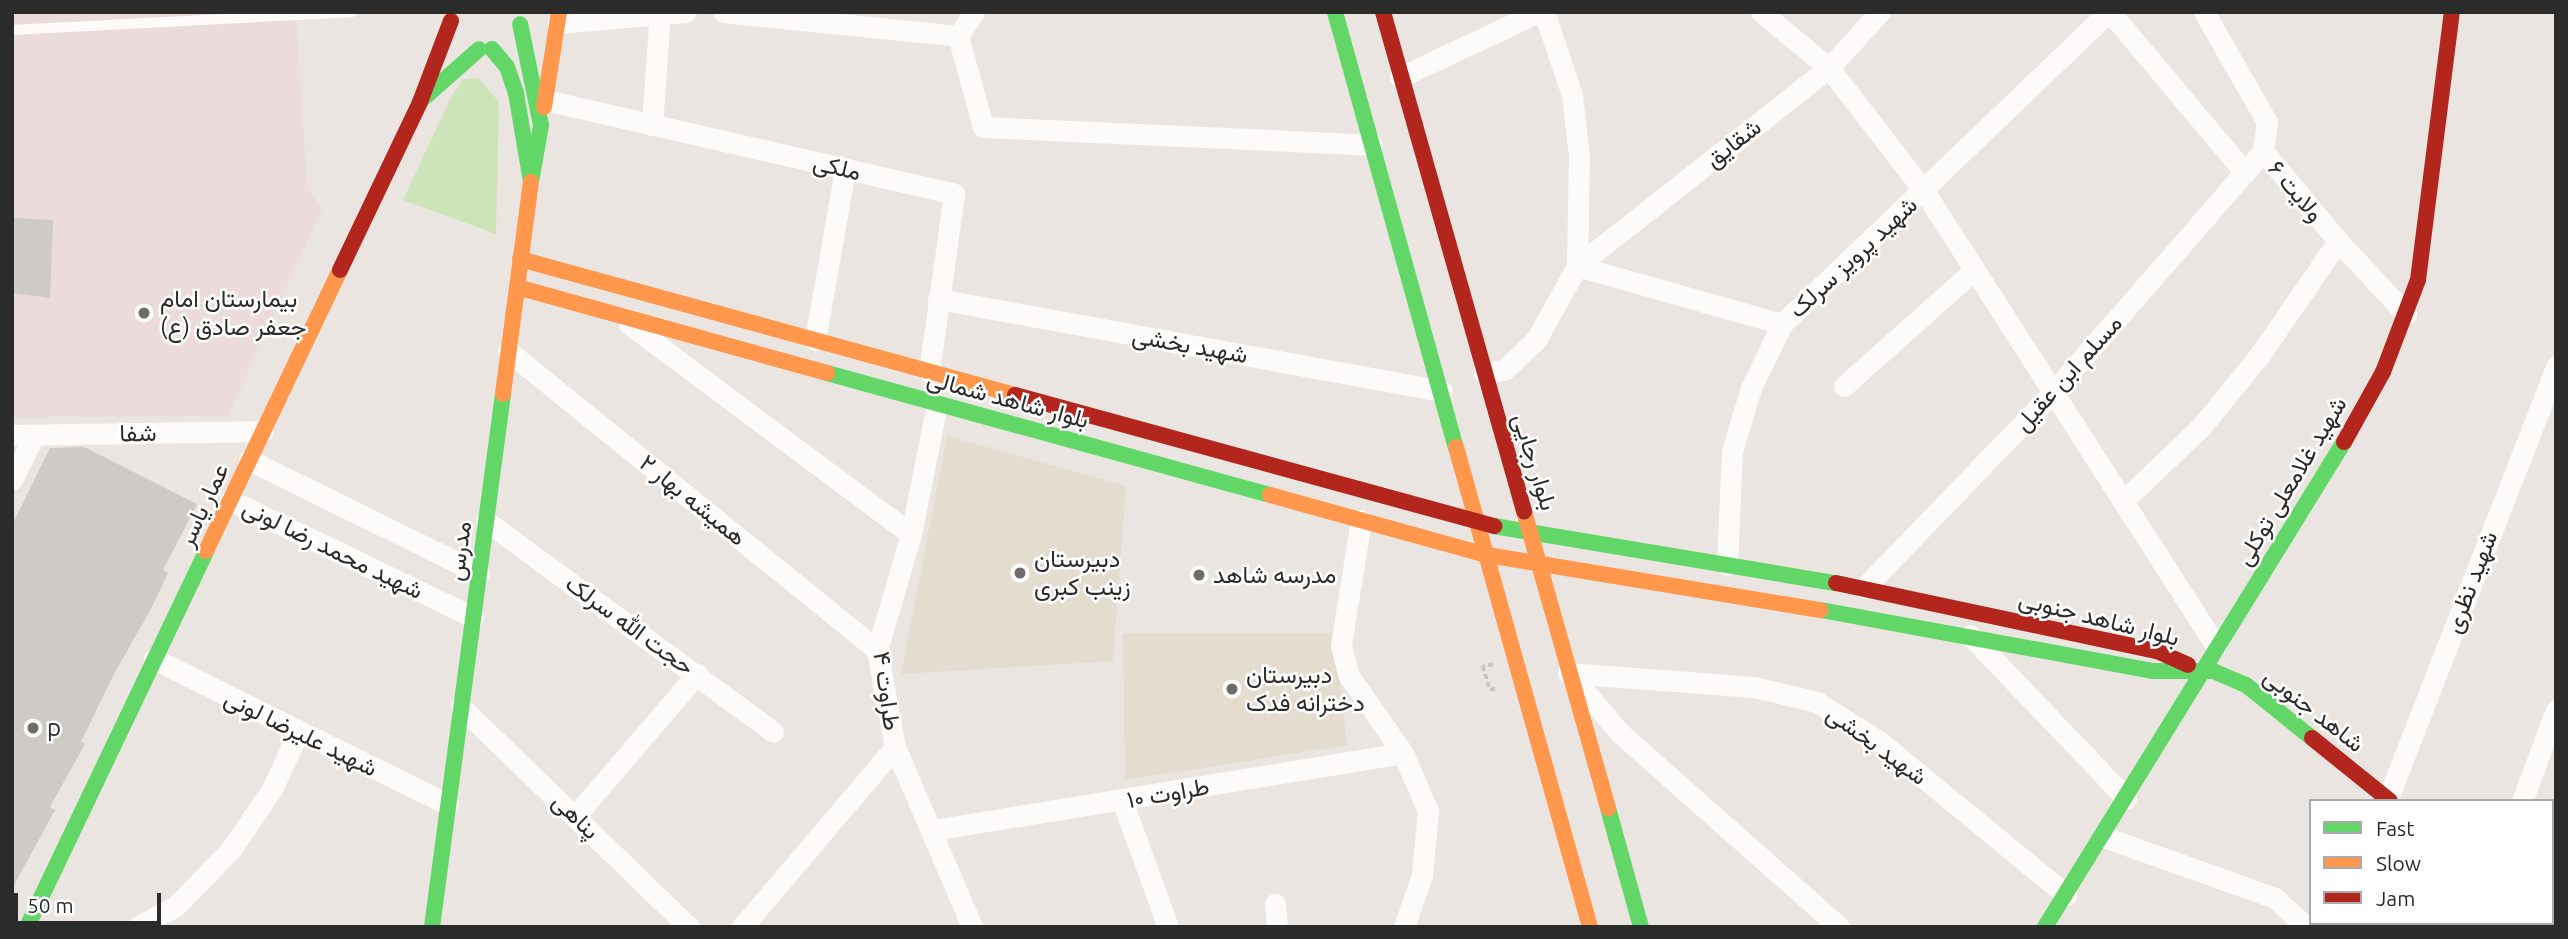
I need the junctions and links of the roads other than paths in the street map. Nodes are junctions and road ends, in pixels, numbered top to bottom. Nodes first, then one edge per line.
1 (352, 12) edge
2 (686, 12) edge
3 (723, 12) edge
4 (974, 12) edge
5 (1335, 12) edge
6 (1383, 12) edge
7 (1542, 12) edge
8 (1761, 12) edge
9 (1880, 12) edge
10 (2109, 12) edge
11 (2204, 12) edge
12 (2452, 12) edge
13 (660, 13) edge
14 (451, 17) edge
15 (559, 17) edge
16 (520, 18) edge
17 (843, 19) edge
18 (12, 30) edge
19 (958, 36) junction
20 (485, 49) junction
21 (1829, 68) junction
22 (1401, 77) junction
23 (545, 100) junction
24 (419, 102) junction
25 (541, 125) junction
26 (652, 125) junction
27 (1372, 145) junction
28 (2263, 151) junction
29 (845, 169) junction
30 (2245, 173) junction
31 (531, 182) junction
32 (1924, 191) junction
33 (2338, 241) junction
34 (520, 259) junction
35 (1577, 265) junction
36 (1975, 270) junction
37 (517, 287) junction
38 (938, 299) junction
39 (2406, 314) junction
40 (618, 315) junction
41 (1782, 324) junction
42 (815, 340) junction
43 (508, 351) junction
44 (2556, 366) edge
45 (929, 372) junction
46 (1484, 373) junction
47 (1844, 386) dead end
48 (1442, 391) junction
49 (2053, 393) junction
50 (937, 404) junction
51 (263, 431) junction
52 (12, 435) edge
53 (34, 435) junction
54 (249, 460) junction
55 (12, 480) edge
56 (230, 500) junction
57 (2123, 501) junction
58 (1360, 520) junction
59 (486, 521) junction
60 (1478, 523) junction
61 (1532, 532) junction
62 (911, 534) junction
63 (1487, 555) junction
64 (1541, 564) junction
65 (1727, 565) junction
66 (479, 573) junction
67 (1864, 588) junction
68 (473, 617) junction
69 (1970, 635) junction
70 (2216, 646) junction
71 (877, 650) junction
72 (154, 659) junction
73 (2201, 671) junction
74 (1568, 673) junction
75 (697, 674) junction
76 (461, 707) junction
77 (2556, 710) edge
78 (773, 732) dead end
79 (298, 733) junction
80 (895, 747) junction
81 (1403, 753) junction
82 (2126, 798) junction
83 (2389, 799) edge
84 (2523, 799) edge
85 (1122, 800) junction
86 (448, 804) junction
87 (576, 816) junction
88 (933, 830) junction
89 (2104, 836) junction
90 (2066, 895) junction
91 (1275, 904) dead end
92 (27, 927) edge
93 (137, 927) edge
94 (432, 927) edge
95 (689, 927) edge
96 (742, 927) edge
97 (972, 927) edge
98 (1168, 927) edge
99 (1277, 927) edge
100 (1404, 927) edge
101 (1590, 927) edge
102 (1640, 927) edge
103 (1839, 927) edge
104 (2045, 927) edge
105 (2306, 927) edge

1 - 18 lane
2 - 13 street
3 - 17 street
4 - 19 street
5 - 27 street
6 - 22 street, بلوار رجایی
7 - 22 street
7 - 35 street
8 - 21 street
9 - 21 street, شقایق
10 - 30 street
10 - 32 street, شهید پرویز سرلک
11 - 28 street, ولایت ۶
12 - 39 street, شهید غلامعلی توکلی
13 - 15 street
13 - 26 street
14 - 20 street, مدرس
14 - 24 street, عمار یاسر
15 - 23 street
16 - 20 street, عمار یاسر
16 - 25 street, مدرس
17 - 19 street
19 - 27 street
20 - 24 street, عمار یاسر
20 - 31 street, مدرس
21 - 32 street
21 - 35 street, شقایق
22 - 46 street, بلوار رجایی
23 - 25 street
23 - 26 street, ملکی
24 - 51 street, عمار یاسر
25 - 31 street, مدرس
26 - 29 street, ملکی
27 - 48 street
28 - 30 street, مسلم ابن عقیل
28 - 33 street, ولایت ۶
29 - 38 street, ملکی
29 - 42 street
30 - 49 street, مسلم ابن عقیل
31 - 34 street, مدرس
32 - 36 street
32 - 41 street, شهید پرویز سرلک
33 - 39 street, ولایت ۶
33 - 57 street
34 - 37 street, مدرس
34 - 42 street, بلوار شاهد شمالی
35 - 41 street
35 - 46 street
36 - 47 street
36 - 49 street
37 - 40 street, بلوار شاهد شمالی
37 - 43 street, مدرس
38 - 45 street, ملکی
38 - 48 street, شهید بخشی
39 - 70 street, شهید غلامعلی توکلی
40 - 50 street, بلوار شاهد شمالی
40 - 62 street
41 - 65 street, شهید پرویز سرلک
42 - 45 street, بلوار شاهد شمالی
43 - 59 street, مدرس
43 - 71 street, همیشه بهار ۲
44 - 83 street, شهید نظری
45 - 60 street, بلوار شاهد شمالی
46 - 61 street, بلوار رجایی
48 - 60 street
49 - 57 street
49 - 67 street, مسلم ابن عقیل
50 - 58 street, بلوار شاهد شمالی
50 - 62 street, طراوت ۴
51 - 53 street, شفا
51 - 54 street, عمار یاسر
52 - 53 street, شفا
53 - 55 street
54 - 56 street, عمار یاسر
54 - 66 street, شهید محمد رضا لونی
56 - 68 street, شهید محمد رضا لونی
56 - 72 street, عمار یاسر
57 - 70 street
58 - 63 street, بلوار شاهد شمالی
58 - 81 street
59 - 66 street, مدرس
59 - 75 street, حجت الله سرلک
60 - 61 street, بلوار شاهد شمالی
60 - 63 street
61 - 64 street, بلوار رجایی
61 - 65 street, بلوار شاهد جنوبی
62 - 71 street, طراوت ۴
63 - 64 street, بلوار شاهد شمالی
63 - 101 street
64 - 69 street, بلوار شاهد جنوبی
64 - 74 street, بلوار رجایی
65 - 67 street, بلوار شاهد جنوبی
66 - 68 street, مدرس
67 - 73 street, بلوار شاهد جنوبی
68 - 76 street, مدرس
69 - 73 street, بلوار شاهد جنوبی
69 - 82 street
70 - 73 street, شهید غلامعلی توکلی
71 - 80 street, طراوت ۴
72 - 79 street, شهید علیرضا لونی
72 - 92 street, عمار یاسر
73 - 82 street, شهید غلامعلی توکلی
73 - 83 street, شاهد جنوبی
74 - 90 street, شهید بخشی
74 - 102 street, بلوار رجایی
74 - 103 street
75 - 78 street, حجت الله سرلک
75 - 87 street
76 - 86 street, مدرس
76 - 87 street, پناهی
77 - 84 street
79 - 86 street, شهید علیرضا لونی
79 - 93 street
80 - 88 street, طراوت ۴
80 - 96 street
81 - 85 street, طراوت ۱۰
81 - 100 street
82 - 89 street, شهید غلامعلی توکلی
85 - 88 street, طراوت ۱۰
85 - 98 street
86 - 94 street, مدرس
87 - 95 street, پناهی
88 - 97 street, طراوت ۴
89 - 90 street, شهید غلامعلی توکلی
89 - 105 street
90 - 104 street, شهید غلامعلی توکلی
91 - 99 street

